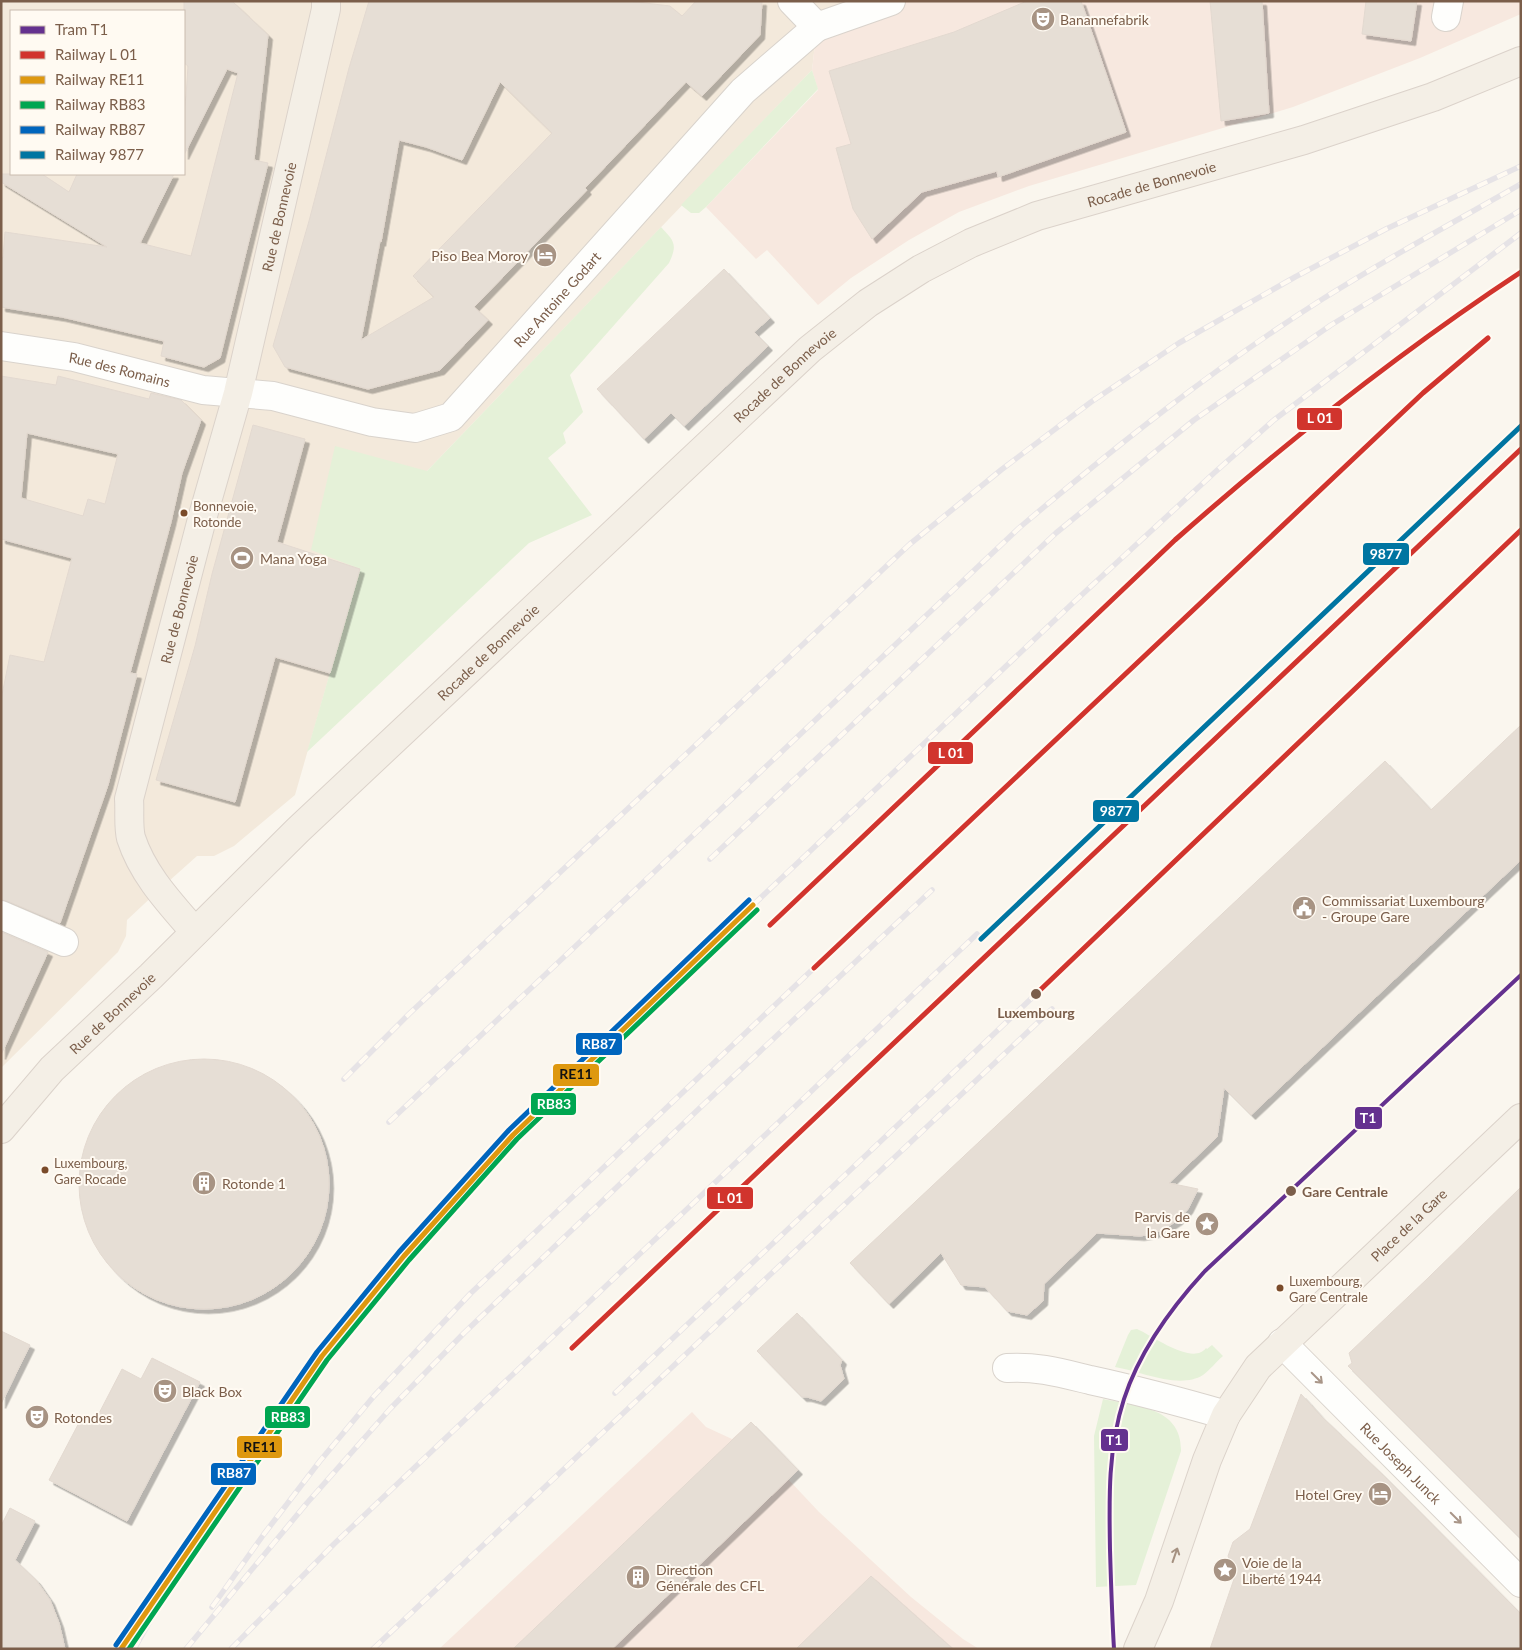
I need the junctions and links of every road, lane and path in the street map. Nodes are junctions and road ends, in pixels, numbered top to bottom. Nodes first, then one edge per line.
1 (326, 1) edge
2 (792, 1) edge
3 (891, 1) edge
4 (817, 27) junction
5 (1521, 61) edge
6 (1, 346) edge
7 (238, 393) junction
8 (1, 914) edge
9 (195, 932) junction
10 (64, 942) dead end
11 (1517, 1122) edge
12 (1, 1129) edge
13 (1282, 1343) junction
14 (1007, 1368) dead end
15 (1226, 1415) junction
16 (1521, 1583) edge
17 (1159, 1602) junction
18 (1138, 1649) edge
19 (1153, 1649) edge

1 - 7 main road, Rue de Bonnevoie
2 - 4 street
3 - 4 street
4 - 7 street, Rue Antoine Godart
5 - 9 main road, Rocade de Bonnevoie
6 - 7 street, Rue des Romains
7 - 9 main road, Rue de Bonnevoie
8 - 10 street
9 - 12 main road, Rue de Bonnevoie
11 - 13 main road, Place de la Gare
13 - 15 main road, Place de la Gare
13 -> 16 street, Rue Joseph Junck
14 - 15 street
17 -> 15 main road, Place de la Gare
17 - 18 main road
17 - 19 main road

